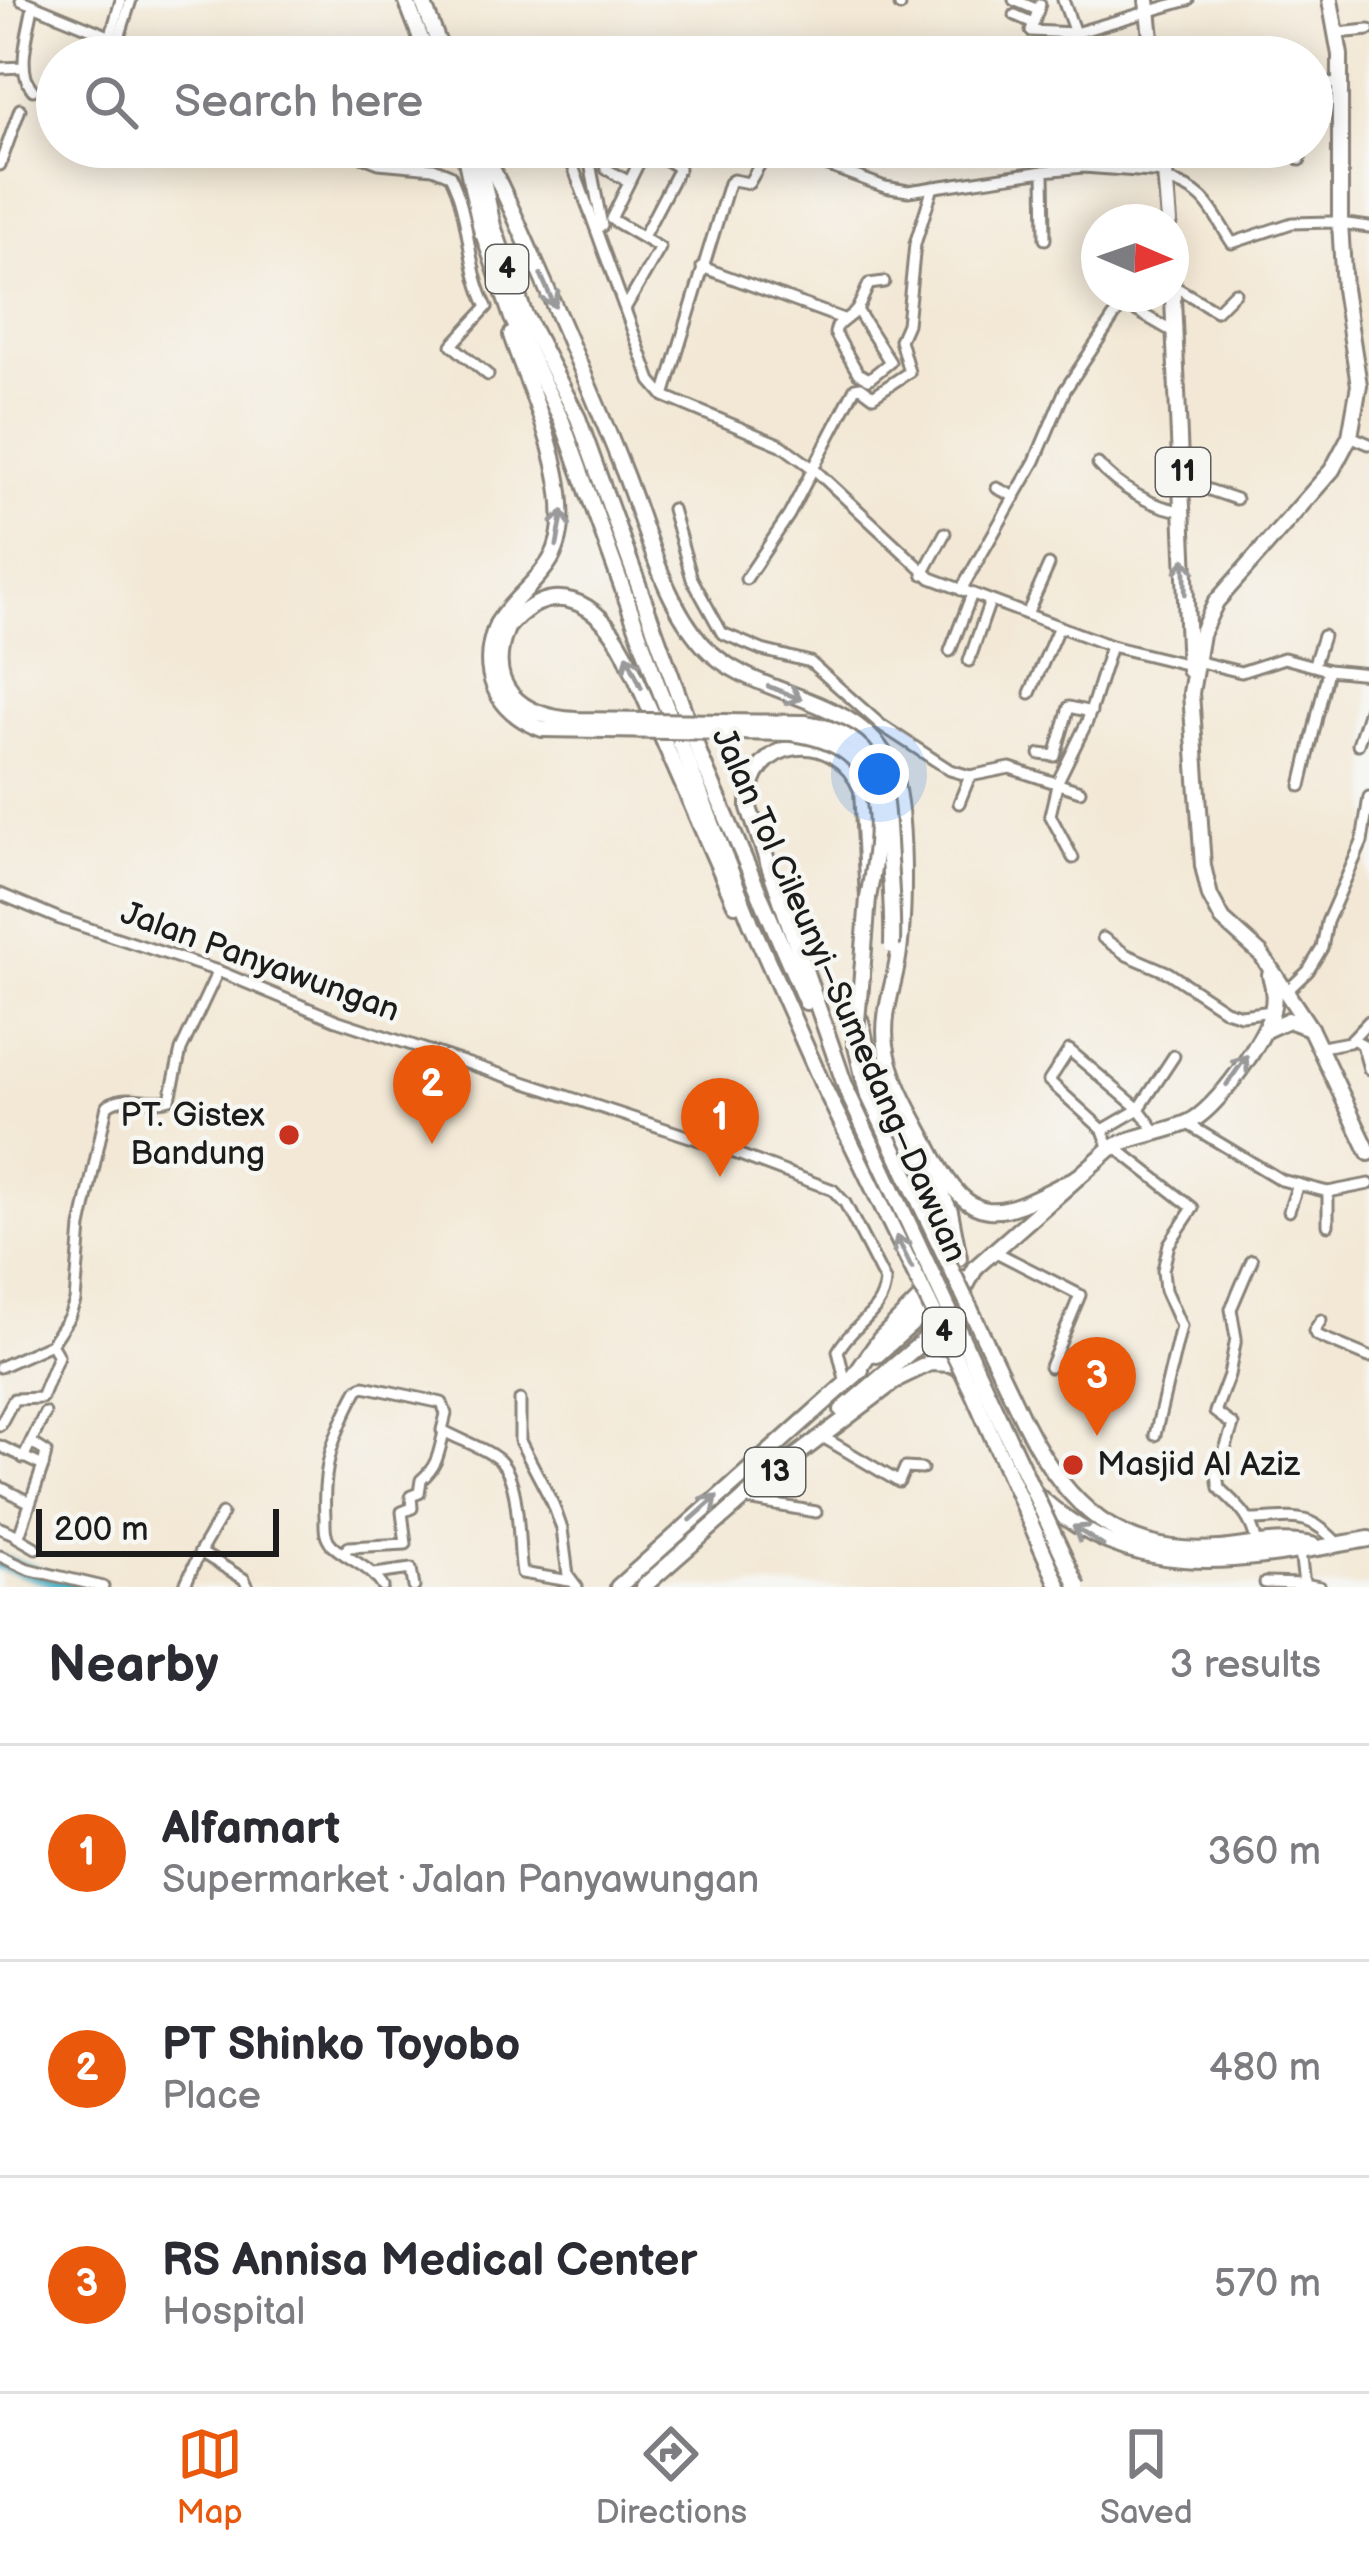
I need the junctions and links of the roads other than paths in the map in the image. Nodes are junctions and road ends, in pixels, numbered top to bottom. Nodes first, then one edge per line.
1 (122, 0) edge
2 (131, 0) edge
3 (406, 0) edge
4 (422, 0) edge
5 (1014, 0) edge
6 (1063, 0) edge
7 (1188, 0) edge
8 (1330, 0) edge
9 (25, 2) edge
10 (1147, 5) edge
11 (1015, 15) dead end
12 (1033, 22) junction
13 (1369, 30) edge
14 (1075, 33) junction
15 (1337, 33) junction
16 (115, 36) junction
17 (420, 36) edge
18 (436, 36) edge
19 (1151, 36) edge
20 (24, 67) junction
21 (0, 68) edge
22 (1333, 84) edge
23 (1340, 84) junction
24 (33, 90) dead end
25 (20, 109) dead end
26 (0, 165) edge
27 (433, 168) edge
28 (468, 168) edge
29 (483, 168) edge
30 (488, 168) edge
31 (574, 168) edge
32 (591, 168) edge
33 (636, 168) edge
34 (679, 168) edge
35 (759, 168) edge
36 (845, 168) edge
37 (1073, 168) edge
38 (1092, 168) edge
39 (1165, 168) edge
40 (606, 169) dead end
41 (1044, 171) junction
42 (1166, 176) junction
43 (628, 181) junction
44 (933, 188) junction
45 (1168, 204) edge
46 (1340, 222) junction
47 (481, 227) junction
48 (1369, 227) edge
49 (643, 237) junction
50 (1045, 239) dead end
51 (607, 255) junction
52 (702, 267) junction
53 (884, 282) dead end
54 (1234, 292) dead end
55 (1189, 295) edge
56 (625, 308) junction
57 (857, 310) junction
58 (1117, 312) edge
59 (1145, 312) edge
60 (1175, 312) edge
61 (843, 319) junction
62 (1175, 333) junction
63 (488, 375) dead end
64 (664, 396) junction
65 (1350, 436) junction
66 (1369, 444) edge
67 (1098, 464) dead end
68 (814, 469) junction
69 (1183, 481) junction
70 (997, 488) dead end
71 (1015, 497) junction
72 (1236, 499) dead end
73 (672, 509) dead end
74 (1184, 512) junction
75 (945, 533) dead end
76 (1049, 566) dead end
77 (923, 574) junction
78 (746, 579) dead end
79 (966, 592) junction
80 (990, 601) junction
81 (1027, 614) junction
82 (1186, 614) junction
83 (1208, 618) junction
84 (502, 626) junction
85 (1059, 626) junction
86 (1323, 636) dead end
87 (1111, 646) junction
88 (950, 651) dead end
89 (969, 661) dead end
90 (1192, 663) junction
91 (1314, 664) junction
92 (1328, 670) junction
93 (1369, 674) edge
94 (1030, 693) dead end
95 (1369, 710) edge
96 (1091, 712) junction
97 (1358, 743) dead end
98 (1040, 754) dead end
99 (970, 776) junction
100 (1058, 781) junction
101 (1301, 786) dead end
102 (1080, 790) dead end
103 (1369, 797) edge
104 (958, 803) dead end
105 (1368, 816) edge
106 (725, 851) junction
107 (1073, 858) dead end
108 (0, 894) edge
109 (868, 898) junction
110 (1102, 938) dead end
111 (1261, 954) junction
112 (218, 971) junction
113 (891, 984) junction
114 (860, 988) junction
115 (1287, 991) junction
116 (1272, 1011) junction
117 (1369, 1021) edge
118 (1310, 1028) junction
119 (1263, 1033) junction
120 (1352, 1040) junction
121 (1322, 1047) junction
122 (1174, 1056) dead end
123 (1369, 1069) edge
124 (847, 1091) junction
125 (1138, 1109) junction
126 (1186, 1123) junction
127 (1103, 1130) junction
128 (1156, 1132) junction
129 (1112, 1148) junction
130 (1368, 1148) edge
131 (1078, 1178) junction
132 (941, 1181) junction
133 (1298, 1184) junction
134 (1369, 1184) edge
135 (1328, 1192) junction
136 (1001, 1211) junction
137 (1289, 1211) dead end
138 (1328, 1225) dead end
139 (1013, 1234) junction
140 (994, 1251) junction
141 (959, 1258) dead end
142 (1252, 1260) dead end
143 (976, 1267) junction
144 (1322, 1320) dead end
145 (941, 1321) dead end
146 (51, 1344) junction
147 (1369, 1357) edge
148 (0, 1367) edge
149 (1050, 1367) dead end
150 (850, 1379) junction
151 (980, 1389) junction
152 (520, 1400) dead end
153 (45, 1413) dead end
154 (0, 1426) edge
155 (444, 1432) junction
156 (1155, 1435) dead end
157 (821, 1436) junction
158 (32, 1443) junction
159 (0, 1446) edge
160 (23, 1458) junction
161 (43, 1466) junction
162 (922, 1469) dead end
163 (772, 1474) junction
164 (0, 1487) edge
165 (743, 1499) junction
166 (29, 1502) junction
167 (816, 1512) dead end
168 (223, 1514) dead end
169 (1251, 1520) junction
170 (0, 1528) edge
171 (17, 1537) junction
172 (1369, 1539) edge
173 (1257, 1544) junction
174 (1339, 1544) junction
175 (1322, 1547) junction
176 (35, 1548) dead end
177 (345, 1551) junction
178 (1300, 1551) junction
179 (200, 1552) junction
180 (0, 1556) edge
181 (253, 1566) dead end
182 (375, 1574) junction
183 (246, 1583) edge
184 (1265, 1583) dead end
185 (573, 1584) edge
186 (1304, 1584) edge
187 (103, 1587) edge
188 (184, 1587) edge
189 (383, 1587) edge
190 (414, 1587) edge
191 (617, 1587) edge
192 (644, 1587) edge
193 (1059, 1587) edge
194 (1078, 1587) edge
195 (1320, 1587) edge

1 - 16 street
2 - 16 street
3 - 17 highway
4 - 18 highway
5 - 12 street
6 - 14 street
7 - 10 street
8 - 15 highway, 11
9 - 16 street
9 - 20 street
10 - 14 street
10 - 19 highway
11 - 12 street
12 - 14 street
13 - 15 street
15 - 23 highway, 11
20 - 21 street
20 - 24 street
22 - 23 street
23 - 46 highway, 11
25 - 26 street
27 - 63 street
28 - 47 highway, 4
29 - 106 highway, Jalan Tol Cileunyi–Sumedang–Dawuan / 4
30 -> 113 highway, bridge
31 - 51 street
32 - 51 street
33 - 43 street
34 - 49 street
35 - 52 street
36 - 44 street
37 - 41 street
38 - 42 street
39 - 42 highway
40 - 43 street
41 - 44 street
41 - 50 street
42 - 45 highway
42 - 46 street
43 - 49 street
44 - 68 street
46 - 48 street
46 - 65 highway, 11
84 -> 47 highway
47 - 106 highway, Jalan Tol Cileunyi–Sumedang–Dawuan / 4
49 - 56 street
51 - 56 street
52 - 61 street
52 - 64 street
53 - 57 street
54 - 55 street
56 - 64 street
57 - 61 street
57 - 61 street
58 - 71 street
59 - 62 street
60 - 62 highway, 11
62 - 69 highway, 11
64 - 68 street
65 - 66 street
65 - 83 highway, 11
67 - 74 street
68 - 77 street
68 - 78 street
69 - 72 street
69 - 74 highway, 11
70 - 71 street
71 - 79 street
73 - 99 street
82 -> 74 highway, 11
75 - 77 street
76 - 81 street
77 - 79 street
79 - 80 street
79 - 88 street
80 - 81 street
80 - 89 street
81 - 85 street
82 - 83 highway
82 - 90 highway, 11
83 - 90 highway, 11
106 -> 84 highway
84 - 109 highway, bridge
84 - 113 highway, bridge
85 - 87 street
85 - 94 street
86 - 91 street
87 - 90 street
87 - 96 street
90 - 91 street
90 - 111 highway, 11
91 - 92 street
92 - 93 street
92 - 101 street
95 - 97 street
96 - 98 street
96 - 100 street
99 - 100 street
99 - 104 street
100 - 102 street
100 - 107 street
103 - 105 street
105 - 115 street
106 - 124 highway, Jalan Tol Cileunyi–Sumedang–Dawuan / 4
193 -> 106 highway, Jalan Tol Cileunyi–Sumedang–Dawuan / 4, bridge
108 - 112 street, Jalan Panyawungan
109 - 114 highway
109 - 124 highway, bridge
110 - 116 street
111 - 115 highway, 11
111 - 116 highway
112 - 146 street
112 - 150 street, Jalan Panyawungan
113 - 132 highway
114 - 150 highway, bridge
114 - 173 highway, bridge
115 - 118 highway, 11
116 - 119 highway
117 - 120 street
118 - 119 highway
118 - 121 highway, 11
126 -> 119 highway
120 - 121 street
120 - 123 street
121 - 130 highway, 11
122 - 125 street
124 - 194 highway, Jalan Tol Cileunyi–Sumedang–Dawuan / 4, bridge
125 - 127 street
125 - 127 street
125 - 128 street
126 - 128 highway
126 - 133 street
127 - 129 street
128 - 129 highway
129 - 131 highway
129 - 156 street
131 - 136 highway
131 - 139 highway
132 - 136 highway
132 - 141 highway
133 - 135 street
133 - 137 street
134 - 135 street
135 - 138 street
136 - 139 highway
139 - 140 highway
140 - 143 highway
140 - 149 street
142 - 169 street
143 - 150 highway, 13
143 - 151 highway
144 - 147 street
145 - 163 highway
146 - 148 street
146 - 154 street
191 -> 150 highway, 13
151 - 157 highway, 13
178 -> 151 highway
152 - 185 street
153 - 158 street
155 - 177 street
155 - 177 street
155 - 185 street
157 - 162 street
157 - 163 highway, 13
158 - 160 street
158 - 161 street
159 - 160 street
160 - 161 street
161 - 166 street
163 - 165 highway, 13
164 - 166 street
165 - 167 street
165 - 192 highway, 13
166 - 171 street
168 - 179 street
169 - 173 street
169 - 174 street
170 - 171 street
171 - 176 street
172 - 174 highway
173 - 175 highway
174 - 175 highway
175 - 178 highway
177 - 182 street
178 - 186 street
179 - 183 street
179 - 188 street
180 - 187 street
181 - 183 street
182 - 189 street
182 - 190 street
184 - 186 street
186 - 195 street

